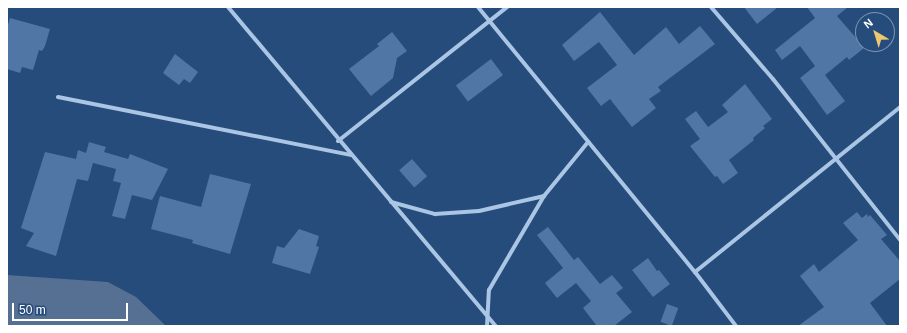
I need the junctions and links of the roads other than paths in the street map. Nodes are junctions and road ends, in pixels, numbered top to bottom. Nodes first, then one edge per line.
1 (228, 7) edge
2 (478, 7) edge
3 (507, 7) edge
4 (711, 7) edge
5 (489, 21) junction
6 (58, 98) dead end
7 (900, 107) edge
8 (338, 140) junction
9 (588, 142) junction
10 (351, 156) junction
11 (834, 159) junction
12 (544, 196) junction
13 (390, 202) junction
14 (900, 240) edge
15 (694, 272) junction
16 (488, 317) junction
17 (487, 326) edge
18 (496, 326) edge
19 (736, 326) edge

1 - 8 street
2 - 5 street
3 - 5 street
4 - 11 street
5 - 8 street
5 - 9 street
6 - 10 street
7 - 11 street
8 - 10 street
9 - 12 street
9 - 15 street
10 - 13 street
11 - 14 street
11 - 15 street
12 - 13 street
12 - 16 street
13 - 16 street
15 - 19 street
16 - 17 street
16 - 18 street

